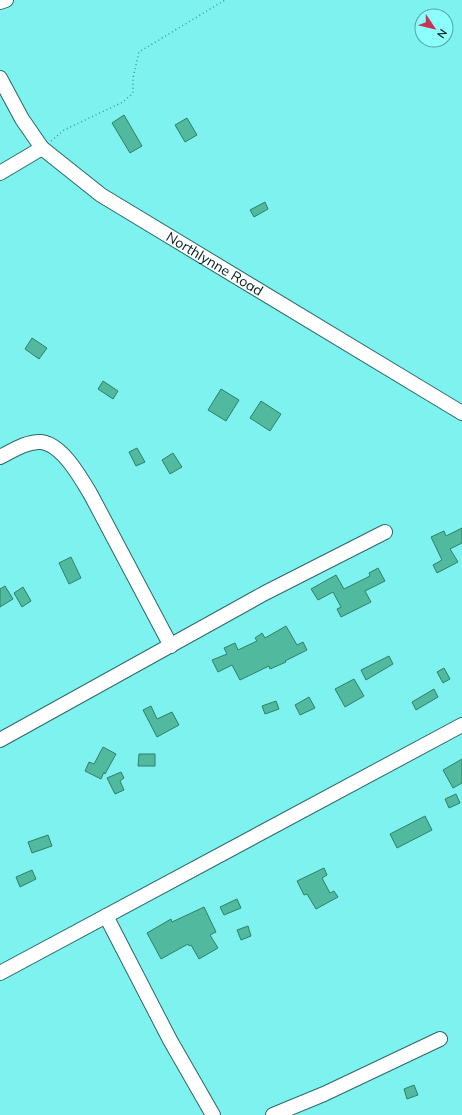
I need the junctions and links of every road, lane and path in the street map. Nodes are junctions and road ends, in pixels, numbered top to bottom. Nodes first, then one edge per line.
1 (6, 0) edge
2 (225, 0) edge
3 (0, 2) edge
4 (0, 78) edge
5 (42, 148) junction
6 (0, 173) edge
7 (462, 413) edge
8 (0, 457) edge
9 (384, 532) dead end
10 (171, 646) junction
11 (462, 725) edge
12 (0, 740) edge
13 (106, 916) junction
14 (0, 973) edge
15 (440, 1039) dead end
16 (213, 1115) edge
17 (273, 1115) edge

1 - 3 street
2 - 5 path
4 - 5 street, Northlynne Road
5 - 6 street
5 - 7 street, Northlynne Road
8 - 10 street
9 - 10 street
10 - 12 street
11 - 13 street
13 - 14 street
13 - 16 street
15 - 17 street

